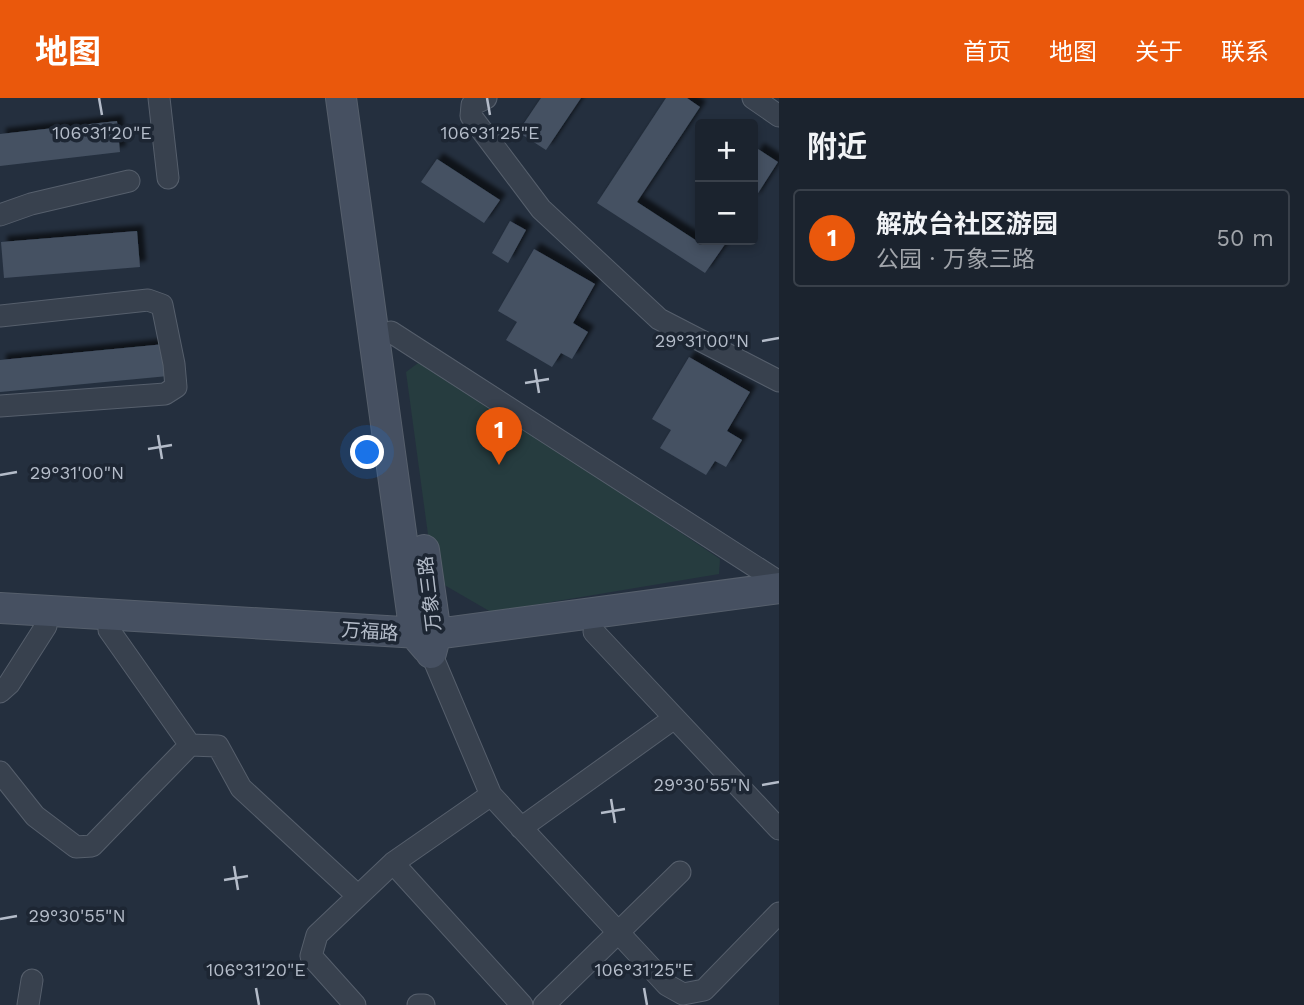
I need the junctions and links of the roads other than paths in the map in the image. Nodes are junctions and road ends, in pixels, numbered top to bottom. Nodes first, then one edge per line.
1 (159, 98) edge
2 (341, 98) edge
3 (359, 98) edge
4 (486, 98) edge
5 (753, 98) edge
6 (779, 116) edge
7 (168, 178) dead end
8 (129, 181) dead end
9 (0, 215) edge
10 (0, 316) edge
11 (391, 332) junction
12 (779, 381) edge
13 (0, 406) edge
14 (779, 582) edge
15 (779, 588) edge
16 (0, 608) edge
17 (779, 608) edge
18 (0, 625) edge
19 (46, 626) junction
20 (109, 630) junction
21 (594, 632) junction
22 (427, 640) junction
23 (0, 692) edge
24 (673, 719) junction
25 (190, 745) junction
26 (0, 772) edge
27 (491, 795) junction
28 (522, 828) junction
29 (779, 829) edge
30 (393, 863) junction
31 (680, 872) dead end
32 (358, 897) junction
33 (779, 913) edge
34 (618, 932) junction
35 (32, 981) dead end
36 (28, 1005) edge
37 (355, 1005) edge
38 (418, 1005) edge
39 (424, 1005) edge
40 (522, 1005) edge
41 (544, 1005) edge

1 - 7 street
2 - 22 street, 万象三路
3 - 11 street, 万象三路
4 - 12 street
5 - 6 street
8 - 9 street
10 - 13 street
11 - 14 street
11 - 22 street, 万象三路
15 - 22 street, 万福路
16 - 22 street, 万福路
17 - 21 street, 万福路
18 - 19 street, 万福路
19 - 20 street, 万福路
19 - 23 street
20 - 22 street, 万福路
20 - 25 street
21 - 22 street, 万福路
21 - 24 street
22 - 27 street
24 - 28 street
24 - 29 street
25 - 26 street
25 - 32 street
27 - 28 street
27 - 30 street
28 - 34 street
30 - 32 street
30 - 40 street
31 - 34 street
32 - 37 street
33 - 34 street
34 - 41 street
35 - 36 street
38 - 39 street

